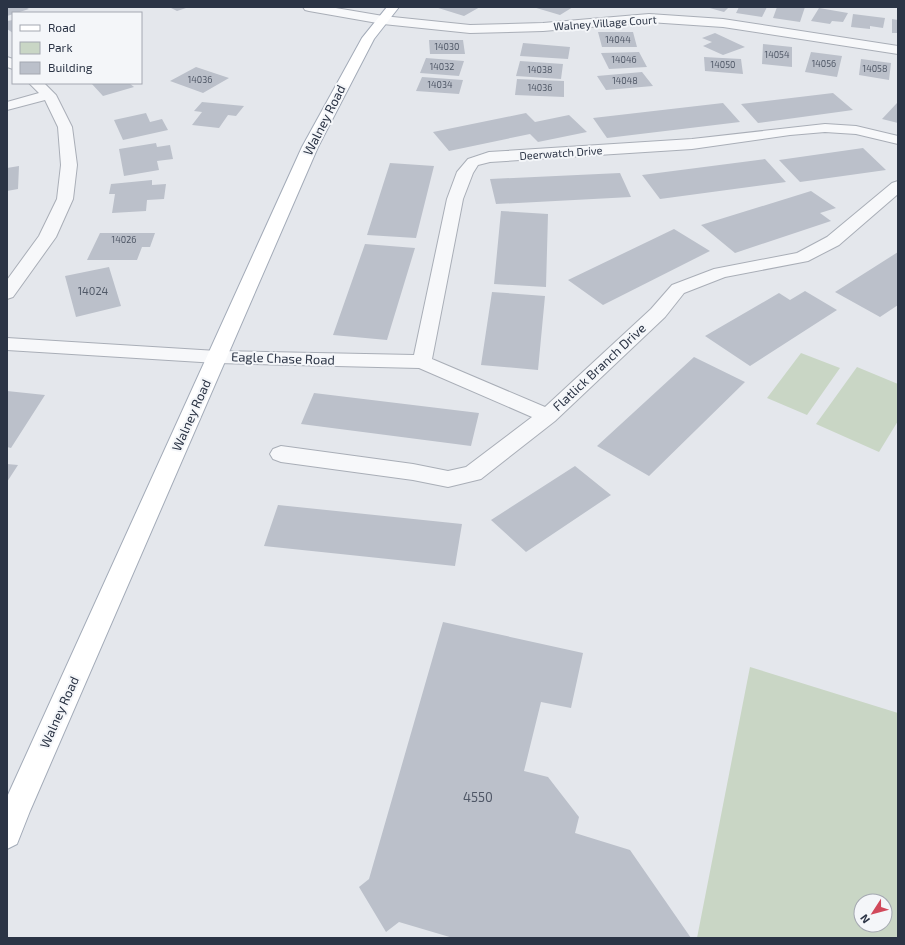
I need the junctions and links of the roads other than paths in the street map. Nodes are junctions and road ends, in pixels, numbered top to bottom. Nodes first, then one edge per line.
1 (309, 7) edge
2 (393, 7) edge
3 (383, 20) junction
4 (898, 50) edge
5 (37, 84) edge
6 (49, 95) junction
7 (7, 106) edge
8 (898, 140) edge
9 (898, 186) edge
10 (7, 293) edge
11 (7, 344) edge
12 (217, 357) junction
13 (422, 362) junction
14 (548, 416) junction
15 (281, 454) dead end
16 (7, 834) edge

1 - 3 street, Walney Village Court
2 - 3 main road, Walney Road
3 - 4 street, Walney Village Court
3 - 12 main road, Walney Road
5 - 6 street
6 - 7 street
6 - 10 street
8 - 13 street, Deerwatch Drive
9 - 14 street, Flatlick Branch Drive
11 - 12 street, Eagle Chase Road
12 - 13 street, Eagle Chase Road
12 - 16 main road, Walney Road
13 - 14 street, Eagle Chase Road
14 - 15 street, Flatlick Branch Drive

